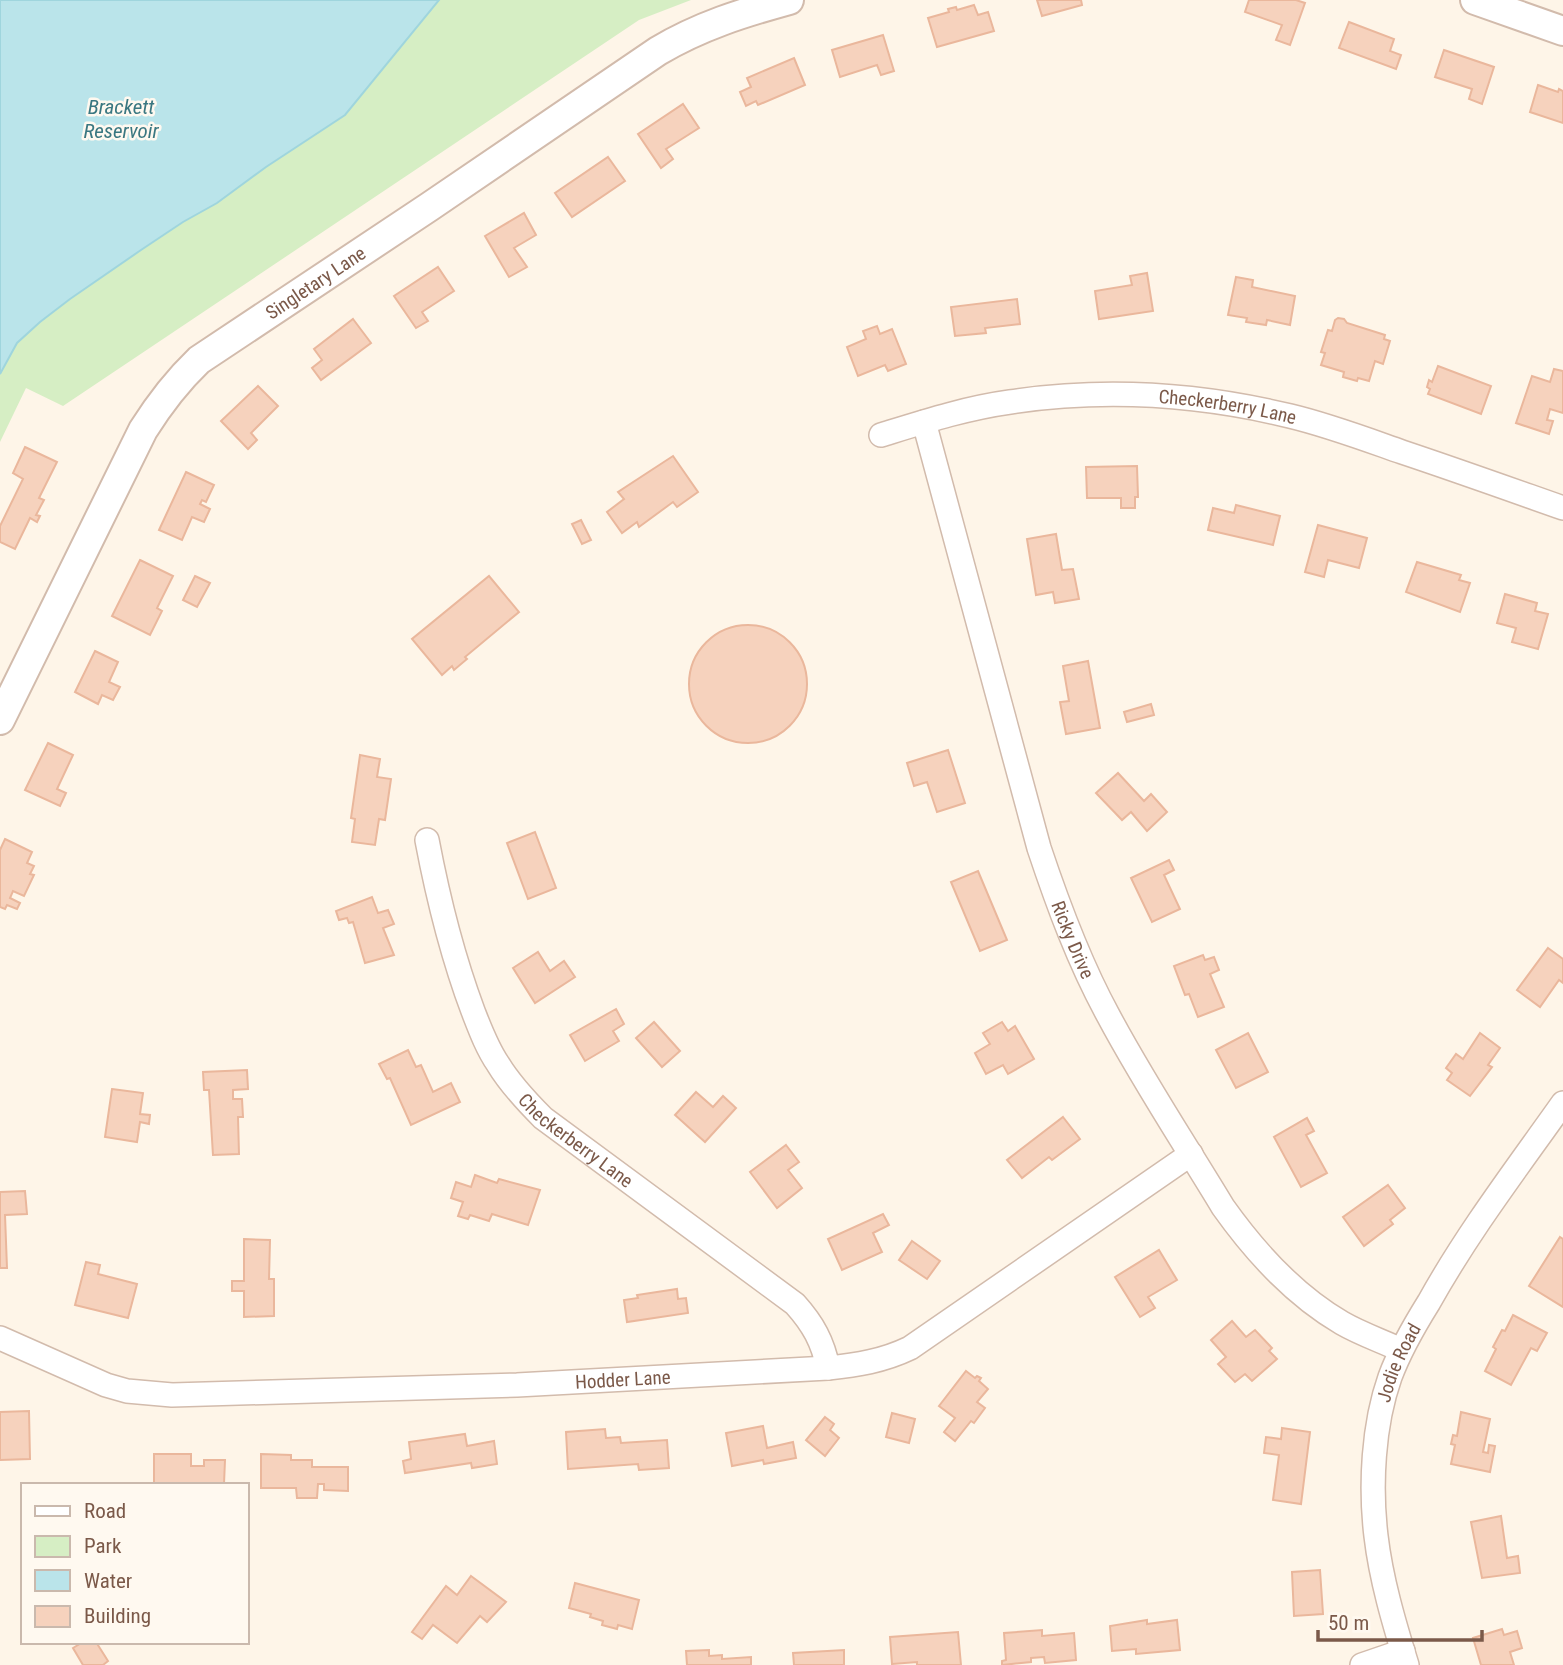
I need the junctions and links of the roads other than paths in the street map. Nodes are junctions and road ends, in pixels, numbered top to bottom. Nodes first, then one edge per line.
1 (789, 0) edge
2 (1475, 0) edge
3 (1563, 31) edge
4 (924, 422) junction
5 (881, 435) dead end
6 (1563, 508) edge
7 (0, 720) edge
8 (427, 840) dead end
9 (1563, 1103) edge
10 (1191, 1154) junction
11 (0, 1338) edge
12 (1401, 1350) junction
13 (828, 1368) junction
14 (1405, 1658) edge
15 (1362, 1665) edge

1 - 7 street, Singletary Lane
2 - 3 street
4 - 5 street, Checkerberry Lane
4 - 6 street, Checkerberry Lane
4 - 10 street, Ricky Drive
8 - 13 street, Checkerberry Lane
9 - 12 street, Jodie Road
10 - 12 street, Ricky Drive
10 - 13 street, Hodder Lane
11 - 13 street, Hodder Lane
12 - 14 street, Jodie Road
14 - 15 street

